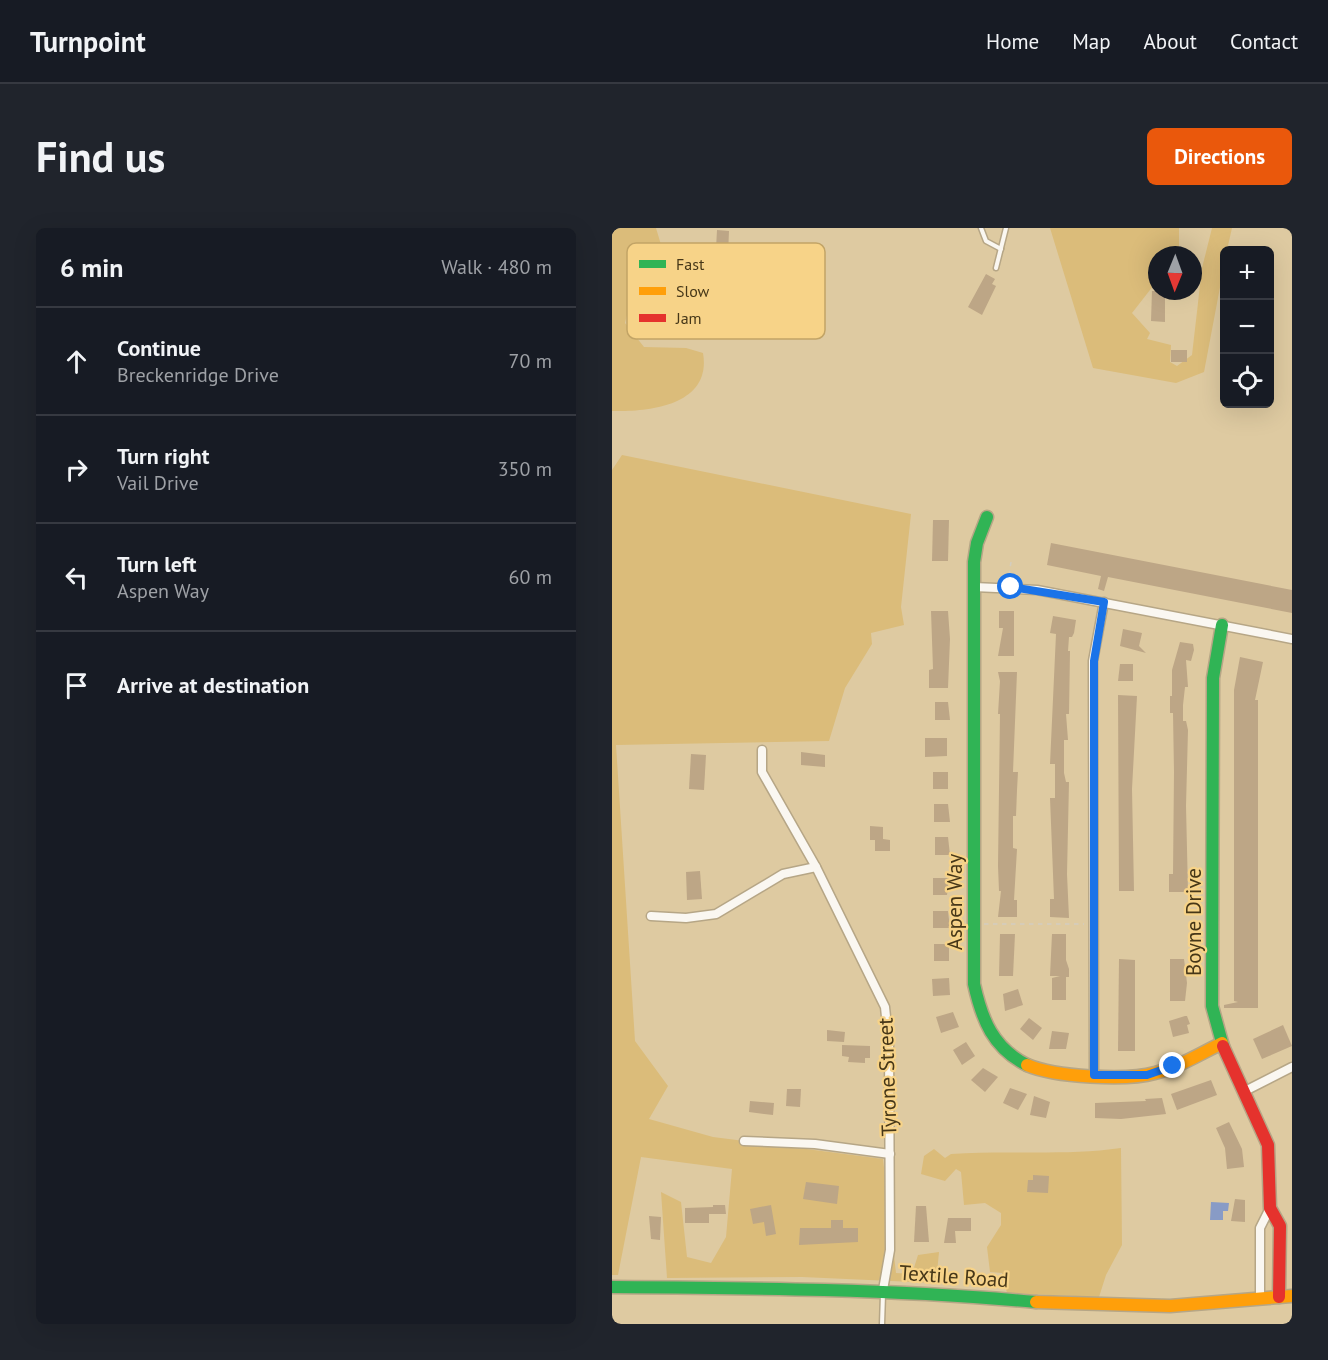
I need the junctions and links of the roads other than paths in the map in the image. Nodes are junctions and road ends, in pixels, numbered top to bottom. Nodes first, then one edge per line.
1 (981, 228) edge
2 (1006, 228) edge
3 (1001, 249) junction
4 (996, 268) dead end
5 (987, 517) dead end
6 (974, 587) junction
7 (1104, 602) junction
8 (1222, 625) junction
9 (1292, 639) edge
10 (762, 750) dead end
11 (816, 867) junction
12 (651, 916) dead end
13 (1222, 1043) junction
14 (1292, 1067) edge
15 (1094, 1075) junction
16 (1245, 1091) junction
17 (744, 1141) dead end
18 (890, 1154) junction
19 (1270, 1209) junction
20 (612, 1287) edge
21 (883, 1290) junction
22 (1286, 1296) edge
23 (1260, 1300) junction
24 (882, 1324) edge

1 - 3 lane
2 - 3 lane
3 - 4 lane
5 - 6 street, Aspen Way
6 - 7 street
6 - 15 street, Aspen Way
7 - 8 street
7 - 15 street
8 - 9 street
8 - 13 street, Boyne Drive
10 - 11 street, Tyrone Street
11 - 12 street
11 - 18 street, Tyrone Street
13 - 15 street, Aspen Way
13 - 16 street, Boyne Drive
14 - 16 street
16 - 19 street, Boyne Drive
17 - 18 street
18 - 21 street, Tyrone Street
19 - 22 street, Boyne Drive
19 - 23 street, Boyne Drive
20 - 21 street, Textile Road
21 - 23 street, Textile Road
21 - 24 lane
22 - 23 street, Textile Road

